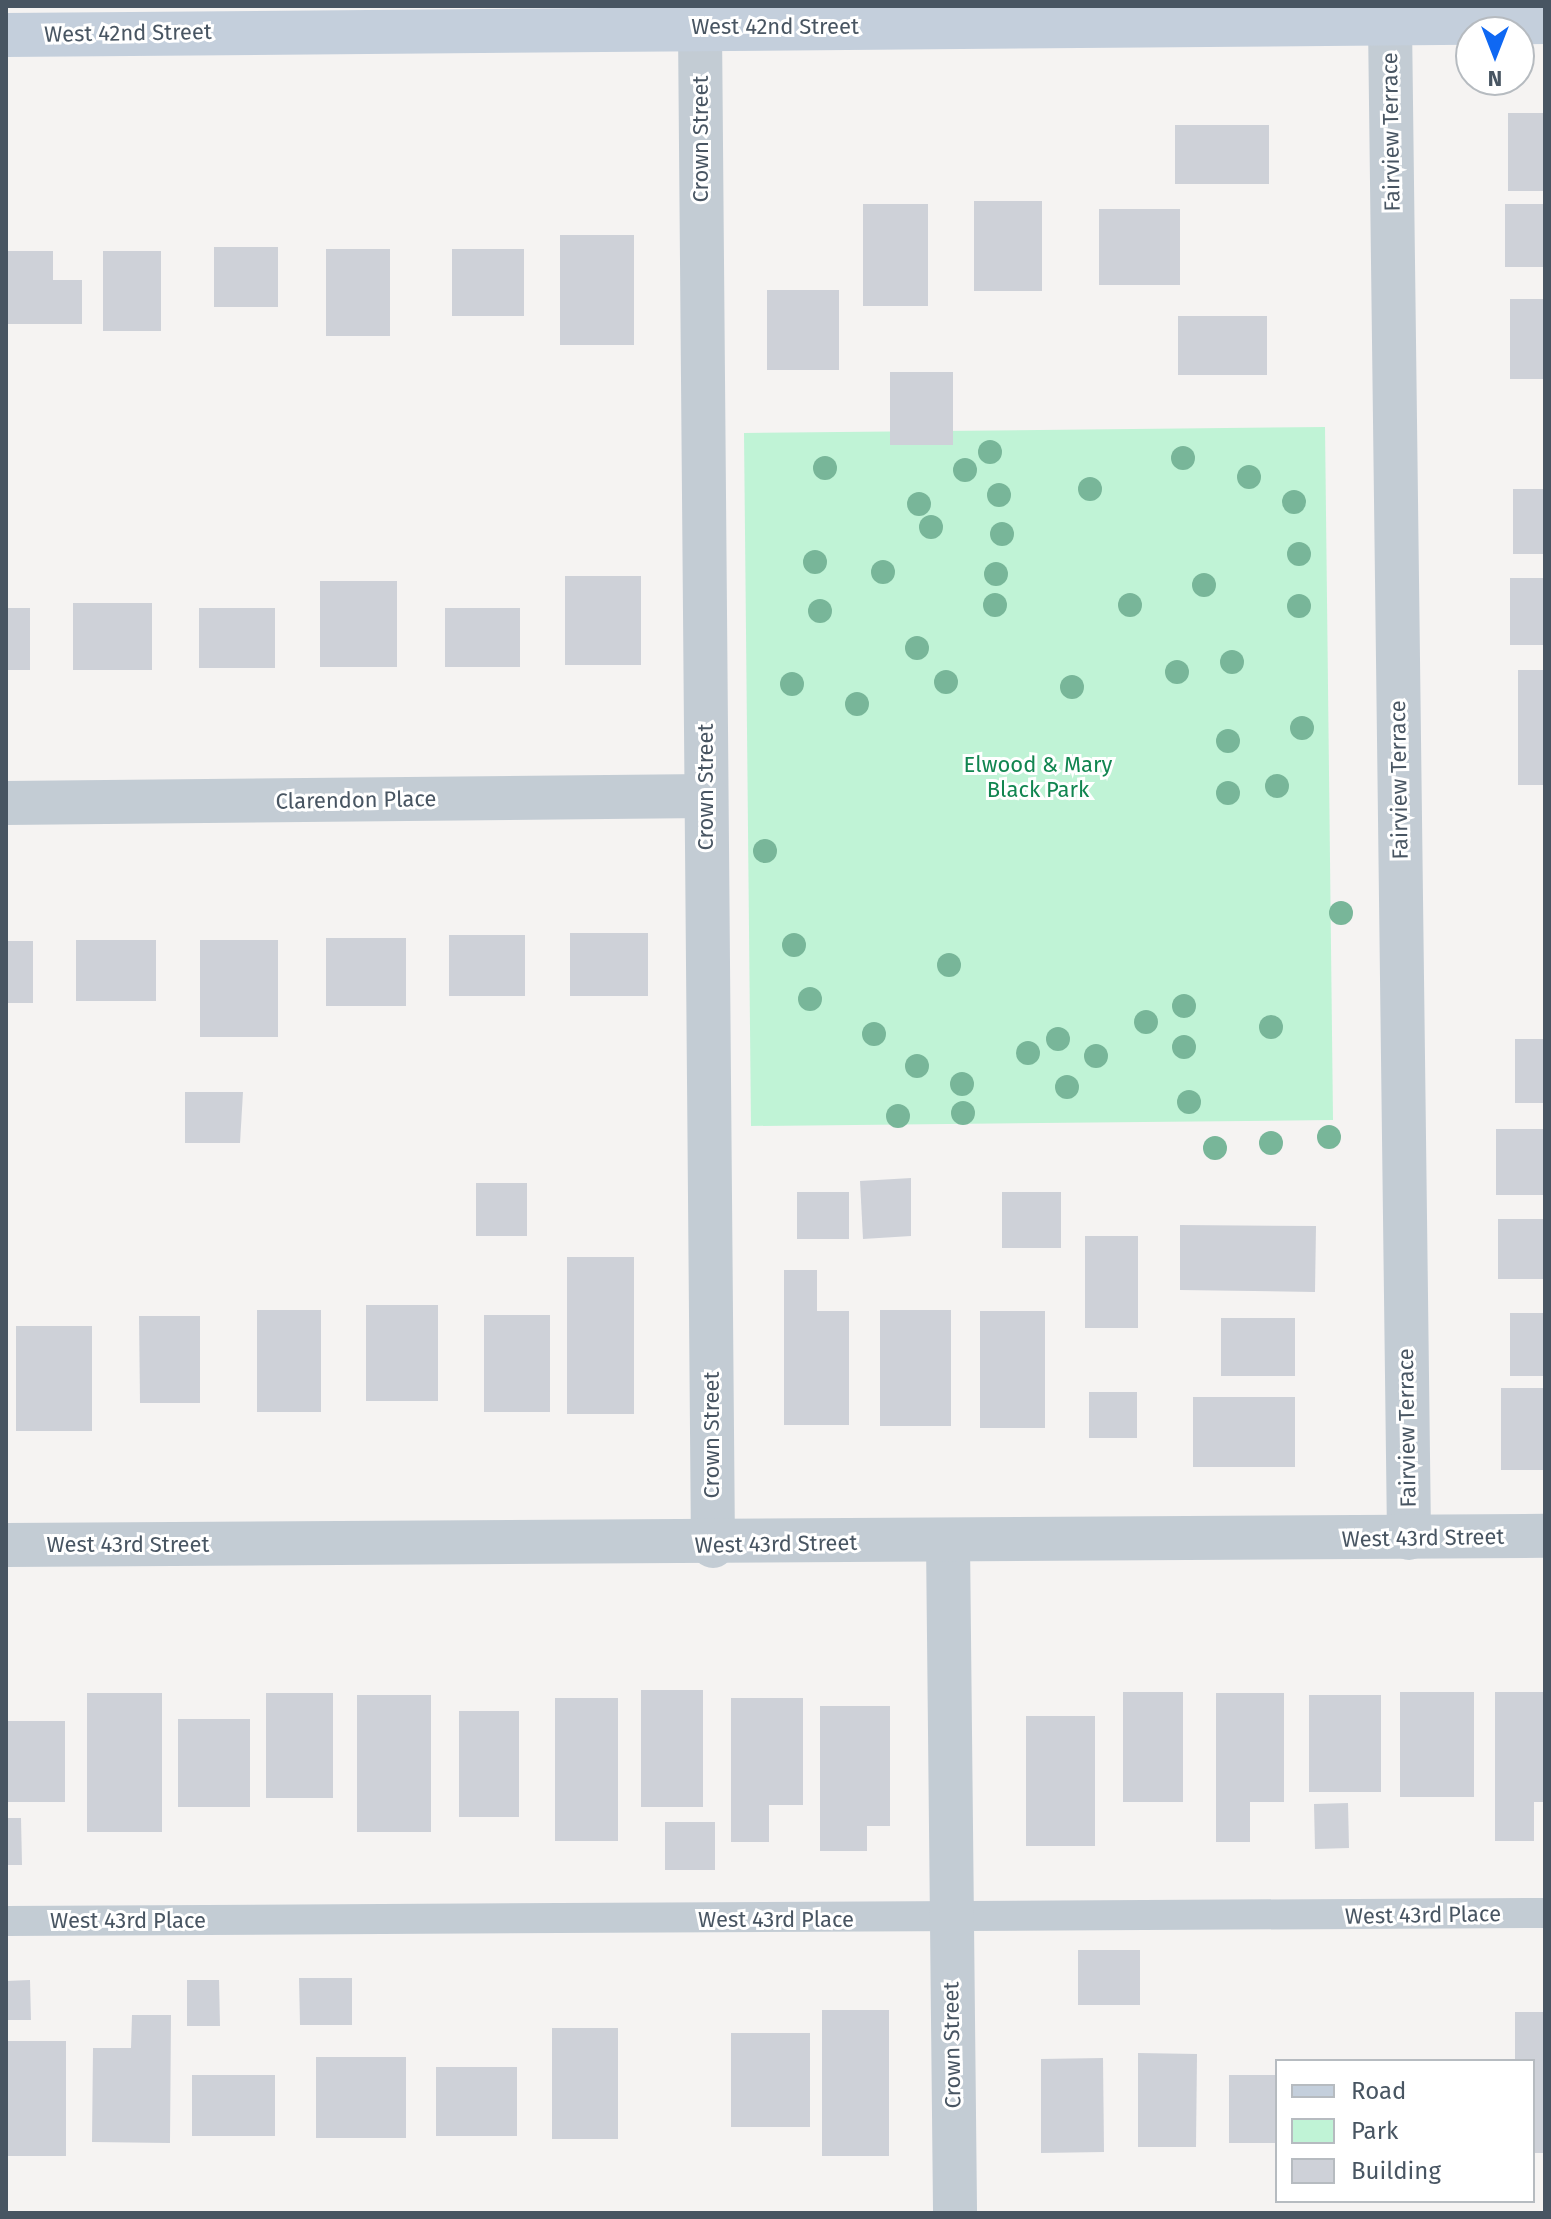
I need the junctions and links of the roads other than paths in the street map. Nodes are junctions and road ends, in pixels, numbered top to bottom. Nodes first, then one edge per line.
1 (129, 20) edge
2 (1545, 22) edge
3 (1390, 23) junction
4 (700, 28) junction
5 (6, 35) edge
6 (706, 796) junction
7 (6, 803) edge
8 (1545, 1536) edge
9 (1409, 1538) junction
10 (948, 1541) junction
11 (6, 1545) edge
12 (713, 1546) junction
13 (1545, 1913) edge
14 (951, 1920) junction
15 (6, 1921) edge
16 (955, 2213) edge

1 - 4 street, West 42nd Street
1 - 5 street, West 42nd Street
2 - 3 street, West 42nd Street
3 - 4 street, West 42nd Street
3 - 9 street, Fairview Terrace
4 - 6 street, Crown Street
6 - 7 street, Clarendon Place
6 - 12 street, Crown Street
8 - 9 street, West 43rd Street
9 - 10 street, West 43rd Street
10 - 12 street, West 43rd Street
10 - 14 street, Crown Street
11 - 12 street, West 43rd Street
13 - 14 lane, West 43rd Place
14 - 15 lane, West 43rd Place
14 - 16 street, Crown Street

